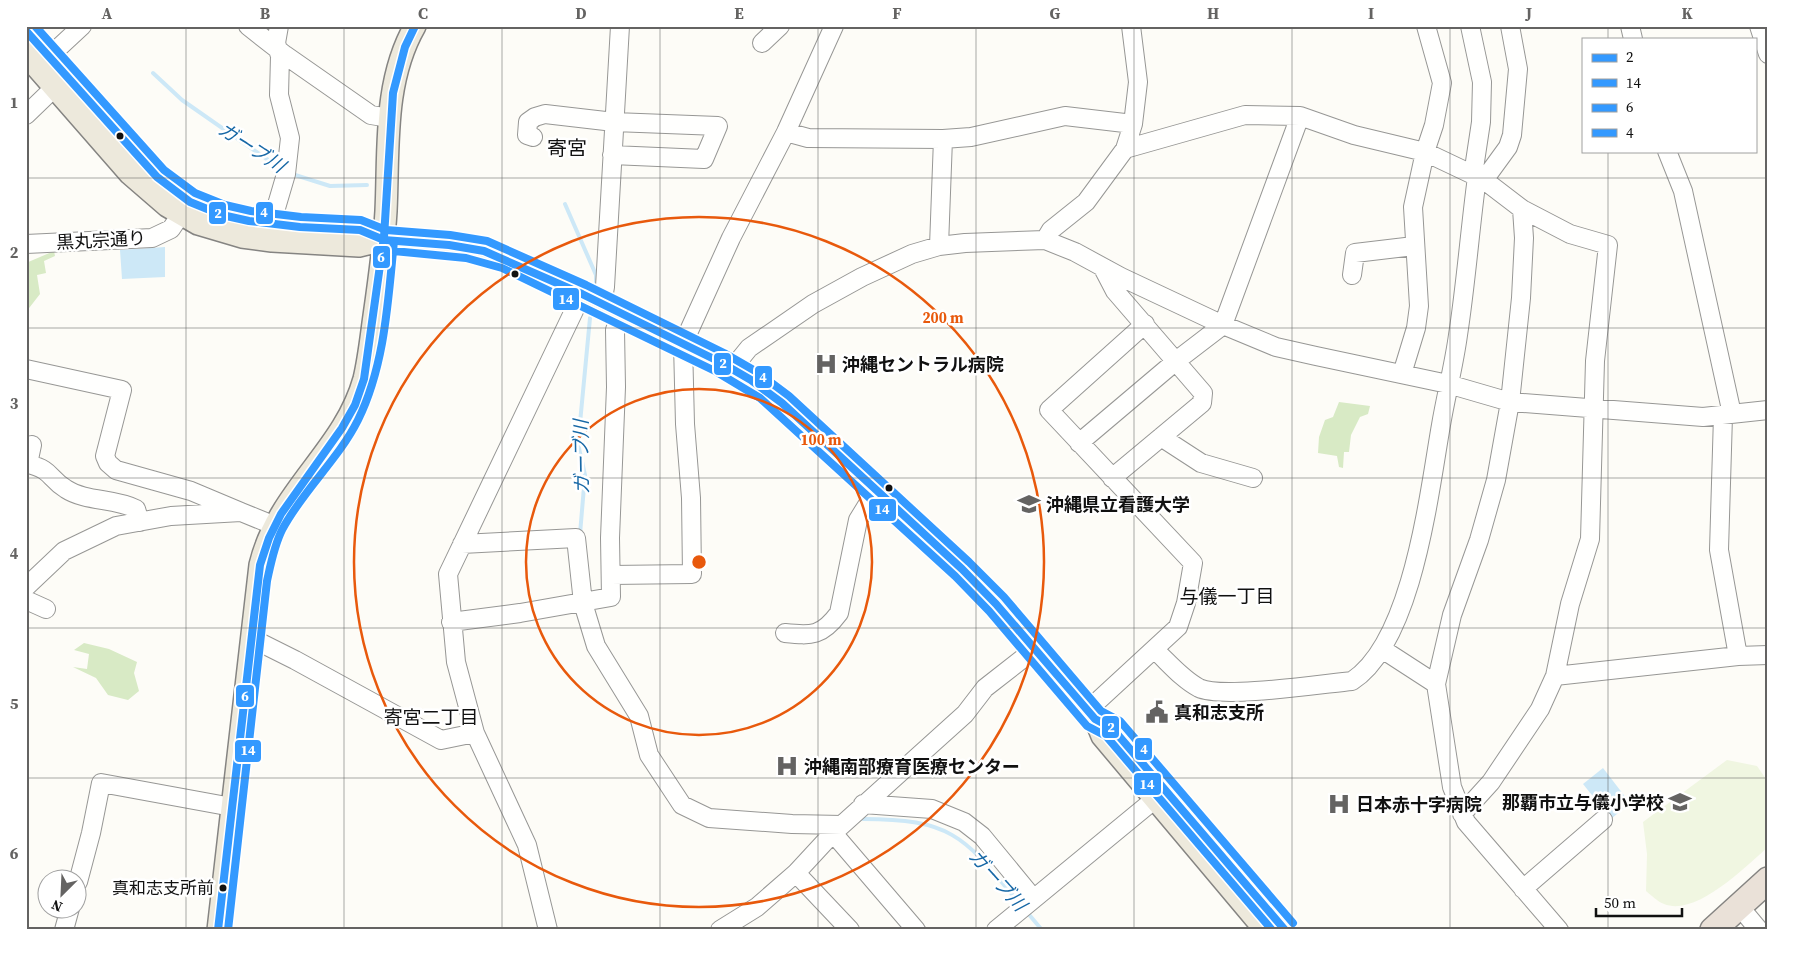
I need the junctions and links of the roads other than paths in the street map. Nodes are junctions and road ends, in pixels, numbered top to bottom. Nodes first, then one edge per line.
1 (82, 26) edge
2 (248, 26) edge
3 (279, 26) edge
4 (415, 26) edge
5 (620, 26) edge
6 (780, 26) edge
7 (834, 26) edge
8 (1131, 26) edge
9 (1426, 26) edge
10 (1470, 26) edge
11 (1510, 26) edge
12 (1759, 26) edge
13 (26, 31) edge
14 (762, 43) dead end
15 (277, 49) junction
16 (1768, 54) edge
17 (38, 60) edge
18 (54, 88) junction
19 (26, 115) edge
20 (1300, 116) junction
21 (389, 118) junction
22 (614, 122) junction
23 (1132, 124) junction
24 (786, 132) junction
25 (533, 137) dead end
26 (943, 139) junction
27 (1125, 150) junction
28 (1425, 152) junction
29 (1667, 152) edge
30 (612, 155) junction
31 (1478, 177) junction
32 (185, 208) junction
33 (1522, 209) junction
34 (271, 225) junction
35 (384, 240) junction
36 (1045, 240) junction
37 (26, 244) edge
38 (939, 246) junction
39 (1414, 246) junction
40 (1103, 268) junction
41 (1352, 274) dead end
42 (582, 294) junction
43 (602, 304) junction
44 (621, 314) junction
45 (1145, 324) junction
46 (1224, 325) junction
47 (683, 344) junction
48 (1176, 361) junction
49 (26, 369) edge
50 (732, 369) junction
51 (1402, 374) junction
52 (1448, 384) junction
53 (1510, 402) junction
54 (1593, 409) junction
55 (1768, 410) edge
56 (1727, 415) junction
57 (1161, 437) junction
58 (1079, 443) junction
59 (32, 445) dead end
60 (27, 469) edge
61 (1112, 478) junction
62 (1252, 478) dead end
63 (877, 489) junction
64 (241, 512) junction
65 (140, 522) junction
66 (273, 525) junction
67 (462, 544) junction
68 (612, 575) junction
69 (27, 588) edge
70 (583, 603) junction
71 (46, 609) dead end
72 (451, 622) junction
73 (785, 633) dead end
74 (250, 641) junction
75 (1382, 649) junction
76 (1036, 650) junction
77 (1156, 650) junction
78 (1768, 655) edge
79 (1738, 656) junction
80 (1555, 676) junction
81 (1436, 684) junction
82 (1092, 715) junction
83 (475, 733) junction
84 (1160, 794) junction
85 (232, 807) junction
86 (1462, 814) junction
87 (847, 820) junction
88 (1604, 820) dead end
89 (82, 868) edge
90 (796, 873) junction
91 (1768, 880) edge
92 (1523, 890) junction
93 (1026, 904) junction
94 (1739, 906) junction
95 (218, 930) edge
96 (548, 930) edge
97 (720, 930) edge
98 (850, 930) edge
99 (916, 930) edge
100 (996, 930) edge
101 (1265, 930) edge
102 (1284, 930) edge
103 (1559, 930) edge
104 (1713, 930) edge
105 (1759, 930) edge

1 - 17 street
2 - 15 street
3 - 15 street
4 - 21 main road
5 - 22 street
6 - 14 street
7 - 24 street
8 - 23 street
9 - 28 street
10 - 31 street
11 - 31 street
12 - 16 street
13 - 17 main road
15 - 21 street
15 - 34 street
17 - 18 main road
17 - 32 main road
18 - 19 street
18 - 32 main road
20 - 27 street
20 - 28 street
20 - 46 street
21 - 35 main road
22 - 25 street
22 - 30 street
22 - 30 street
23 - 26 street
23 - 27 street
24 - 26 street
24 - 47 street
26 - 38 street
27 - 36 street
28 - 31 street
28 - 39 street
29 - 56 street
30 - 43 street
31 - 33 street
31 - 52 street
32 - 34 main road
32 - 35 main road
32 - 37 street, 黒丸宗通り
33 - 53 street
33 - 54 street
34 - 35 main road
35 - 42 main road
35 - 66 main road
36 - 38 street
36 - 40 street
38 - 50 street
39 - 41 street
39 - 51 street
40 - 45 street
40 - 46 street
42 - 43 main road
42 - 67 street
43 - 44 main road
44 - 47 main road
44 - 68 street
45 - 48 street
45 - 58 street
46 - 48 street
46 - 51 street
47 - 50 main road
47 - 68 street
48 - 57 street
48 - 58 street
49 - 64 street
50 - 63 main road
51 - 52 street
52 - 53 street
52 - 75 street
53 - 54 street
53 - 81 street
54 - 56 street
54 - 80 street
55 - 56 street
56 - 79 street
57 - 61 street
57 - 62 street
58 - 61 street
59 - 60 street
60 - 65 street
61 - 77 street
63 - 73 street
63 - 76 main road
64 - 65 street
64 - 66 street
65 - 69 street
66 - 74 main road
67 - 70 street
67 - 72 street
68 - 70 street
69 - 71 street
70 - 72 street
70 - 87 street
72 - 83 street
74 - 83 street
74 - 85 main road
75 - 77 street
75 - 81 street
76 - 82 main road
76 - 87 street
77 - 82 street
78 - 79 street
79 - 80 street
80 - 86 street
81 - 86 street
82 - 84 main road
83 - 96 street
84 - 93 street
84 - 101 main road
84 - 102 main road
85 - 89 street
85 - 95 main road
86 - 92 street
87 - 90 street
87 - 93 street
87 - 99 street
88 - 92 street
90 - 97 street
90 - 98 street
91 - 94 highway
92 - 103 street
93 - 100 street
94 - 104 highway
94 - 105 street

